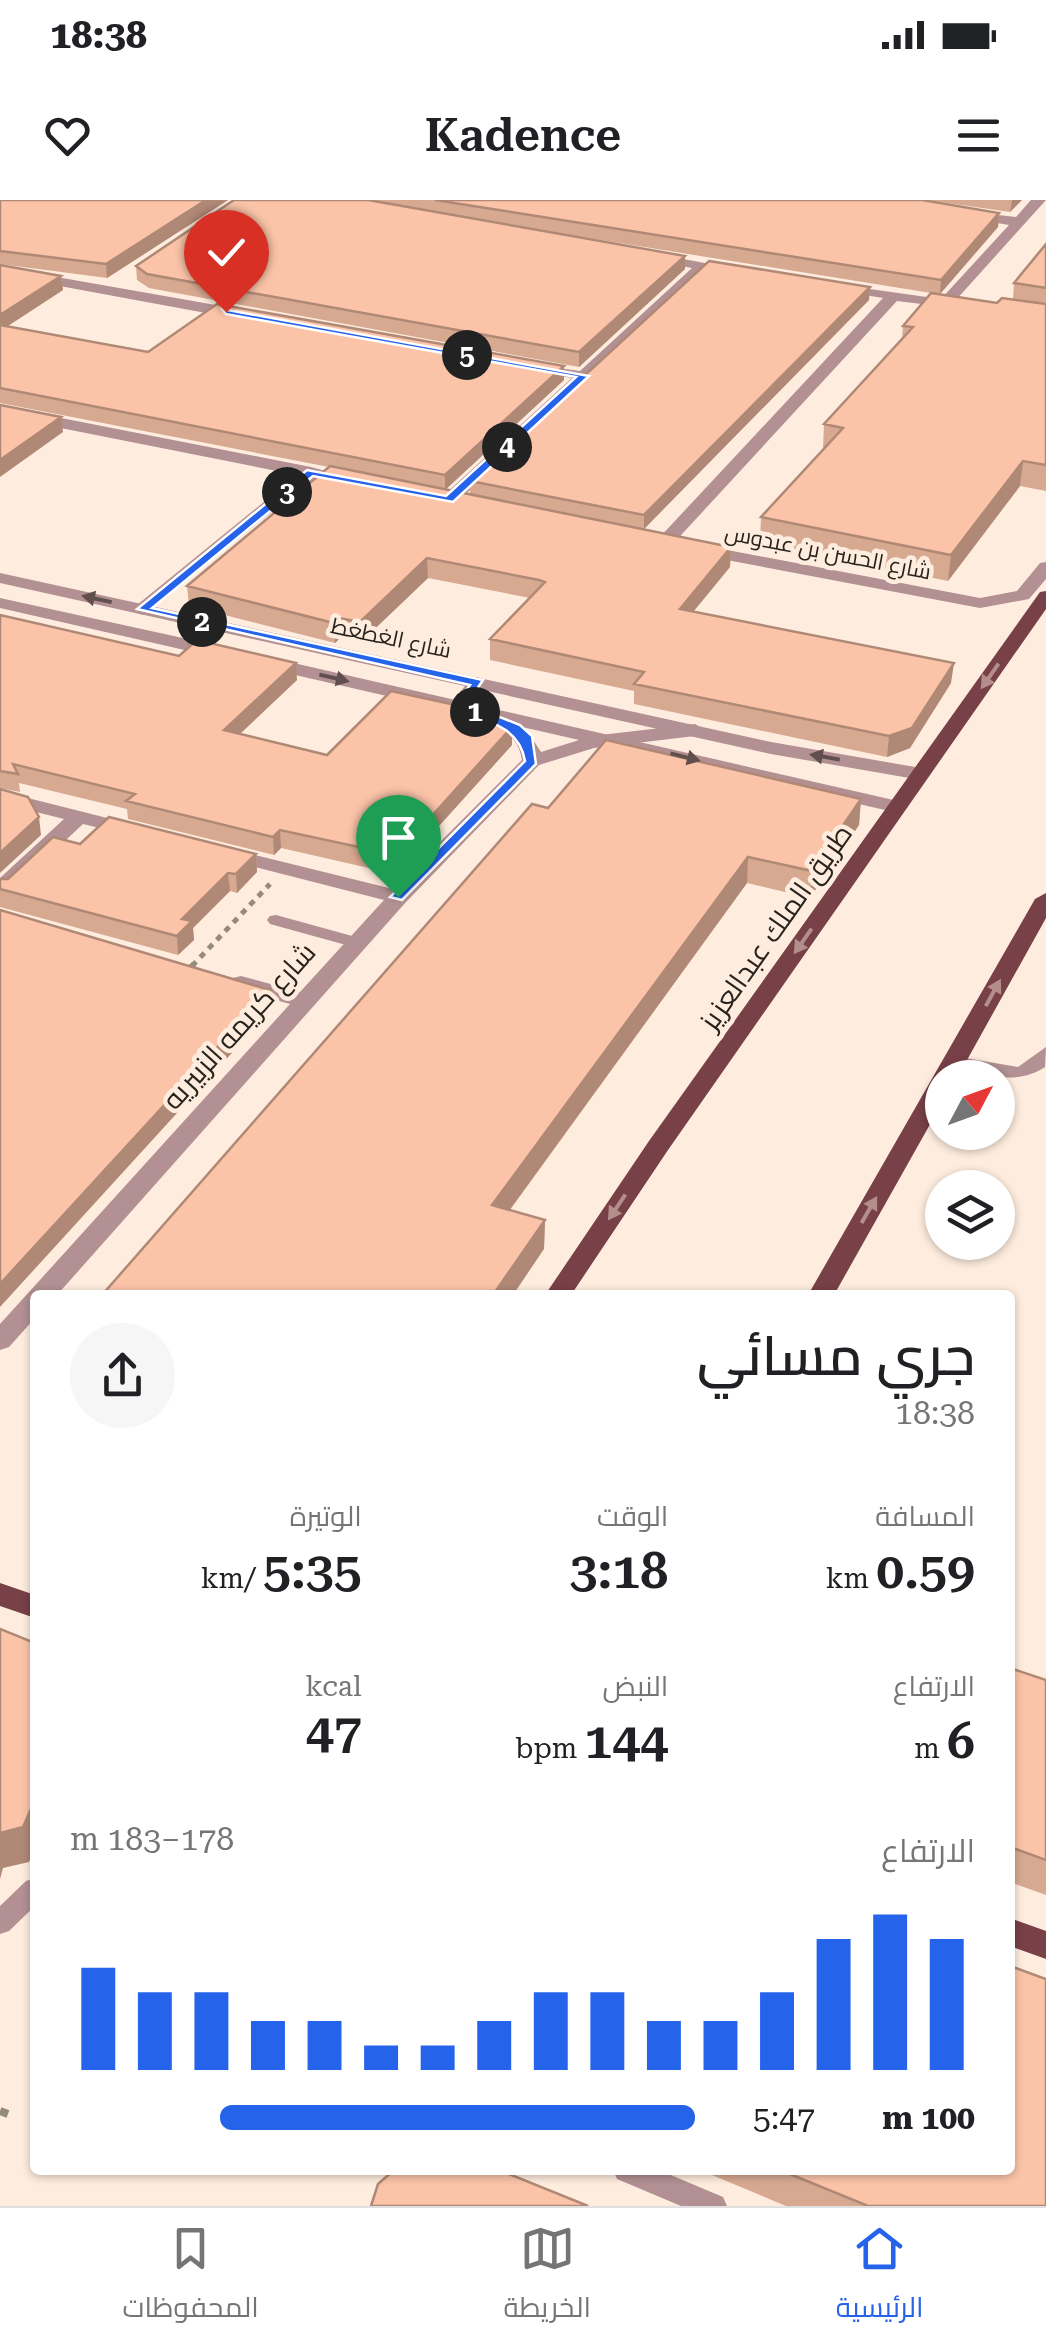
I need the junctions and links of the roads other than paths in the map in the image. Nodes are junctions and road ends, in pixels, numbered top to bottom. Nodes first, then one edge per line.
1 (1039, 200) edge
2 (945, 211) edge
3 (1019, 222) junction
4 (628, 253) edge
5 (704, 265) junction
6 (0, 271) edge
7 (761, 274) edge
8 (121, 280) dead end
9 (818, 284) edge
10 (106, 290) junction
11 (893, 296) junction
12 (944, 304) junction
13 (978, 309) edge
14 (259, 318) edge
15 (508, 362) edge
16 (584, 376) junction
17 (0, 411) edge
18 (311, 472) junction
19 (380, 486) edge
20 (449, 500) edge
21 (1046, 567) edge
22 (0, 578) edge
23 (1046, 596) edge
24 (0, 603) edge
25 (143, 609) junction
26 (478, 683) junction
27 (459, 706) junction
28 (695, 730) junction
29 (610, 739) junction
30 (771, 748) junction
31 (532, 761) junction
32 (753, 773) junction
33 (921, 774) junction
34 (0, 797) edge
35 (898, 807) junction
36 (80, 817) junction
37 (154, 836) edge
38 (192, 845) edge
39 (0, 889) edge
40 (398, 897) junction
41 (1046, 899) edge
42 (276, 920) dead end
43 (358, 942) junction
44 (189, 969) edge
45 (306, 1002) junction
46 (1046, 1053) edge
47 (956, 1060) edge
48 (1015, 1073) edge
49 (925, 1114) edge
50 (47, 1290) edge
51 (561, 1290) edge
52 (823, 1290) edge
53 (30, 1308) edge
54 (0, 1341) edge
55 (0, 1594) edge
56 (30, 1605) edge
57 (30, 1894) edge
58 (0, 1923) edge
59 (1015, 1934) edge
60 (1046, 1945) edge
61 (640, 2175) edge
62 (713, 2206) edge

1 - 3 street
2 - 3 street
3 - 12 street
4 - 5 street
5 - 7 street
5 - 16 street
6 - 10 street
8 - 10 street
9 - 11 street
10 - 14 street
11 - 12 street
11 - 21 street, شارع الحسن بن عبدوس
12 - 13 street
15 - 16 street
16 - 20 street
17 - 18 street
18 - 19 street
18 - 25 street
25 -> 22 street, شارع الغطغط
23 -> 33 main road, طريق الملك عبدالعزيز
24 -> 27 street, شارع الغطغط
25 - 26 street, شارع الغطغط
26 - 27 street
26 - 28 street, شارع الغطغط
27 - 29 street, شارع الغطغط
27 - 31 street
28 - 29 street, شارع كريمه الزبيريه
28 - 30 street, شارع الغطغط
29 - 31 street, شارع كريمه الزبيريه
29 -> 32 street, شارع الغطغط
30 - 32 street
33 -> 30 street, شارع الغطغط
31 - 40 street, شارع كريمه الزبيريه
32 - 35 street, شارع الغطغط
33 - 35 main road, طريق الملك عبدالعزيز
34 - 36 street
35 -> 51 main road, طريق الملك عبدالعزيز
36 - 37 street
36 - 39 street
38 - 40 street
40 - 43 street, شارع كريمه الزبيريه
47 -> 41 main road
42 - 43 lane
43 - 45 street, شارع كريمه الزبيريه
44 - 45 street
45 - 50 street, شارع كريمه الزبيريه
46 - 48 lane
52 -> 49 main road
53 - 54 street
55 - 56 main road
57 - 58 lane
59 - 60 main road
61 - 62 lane

